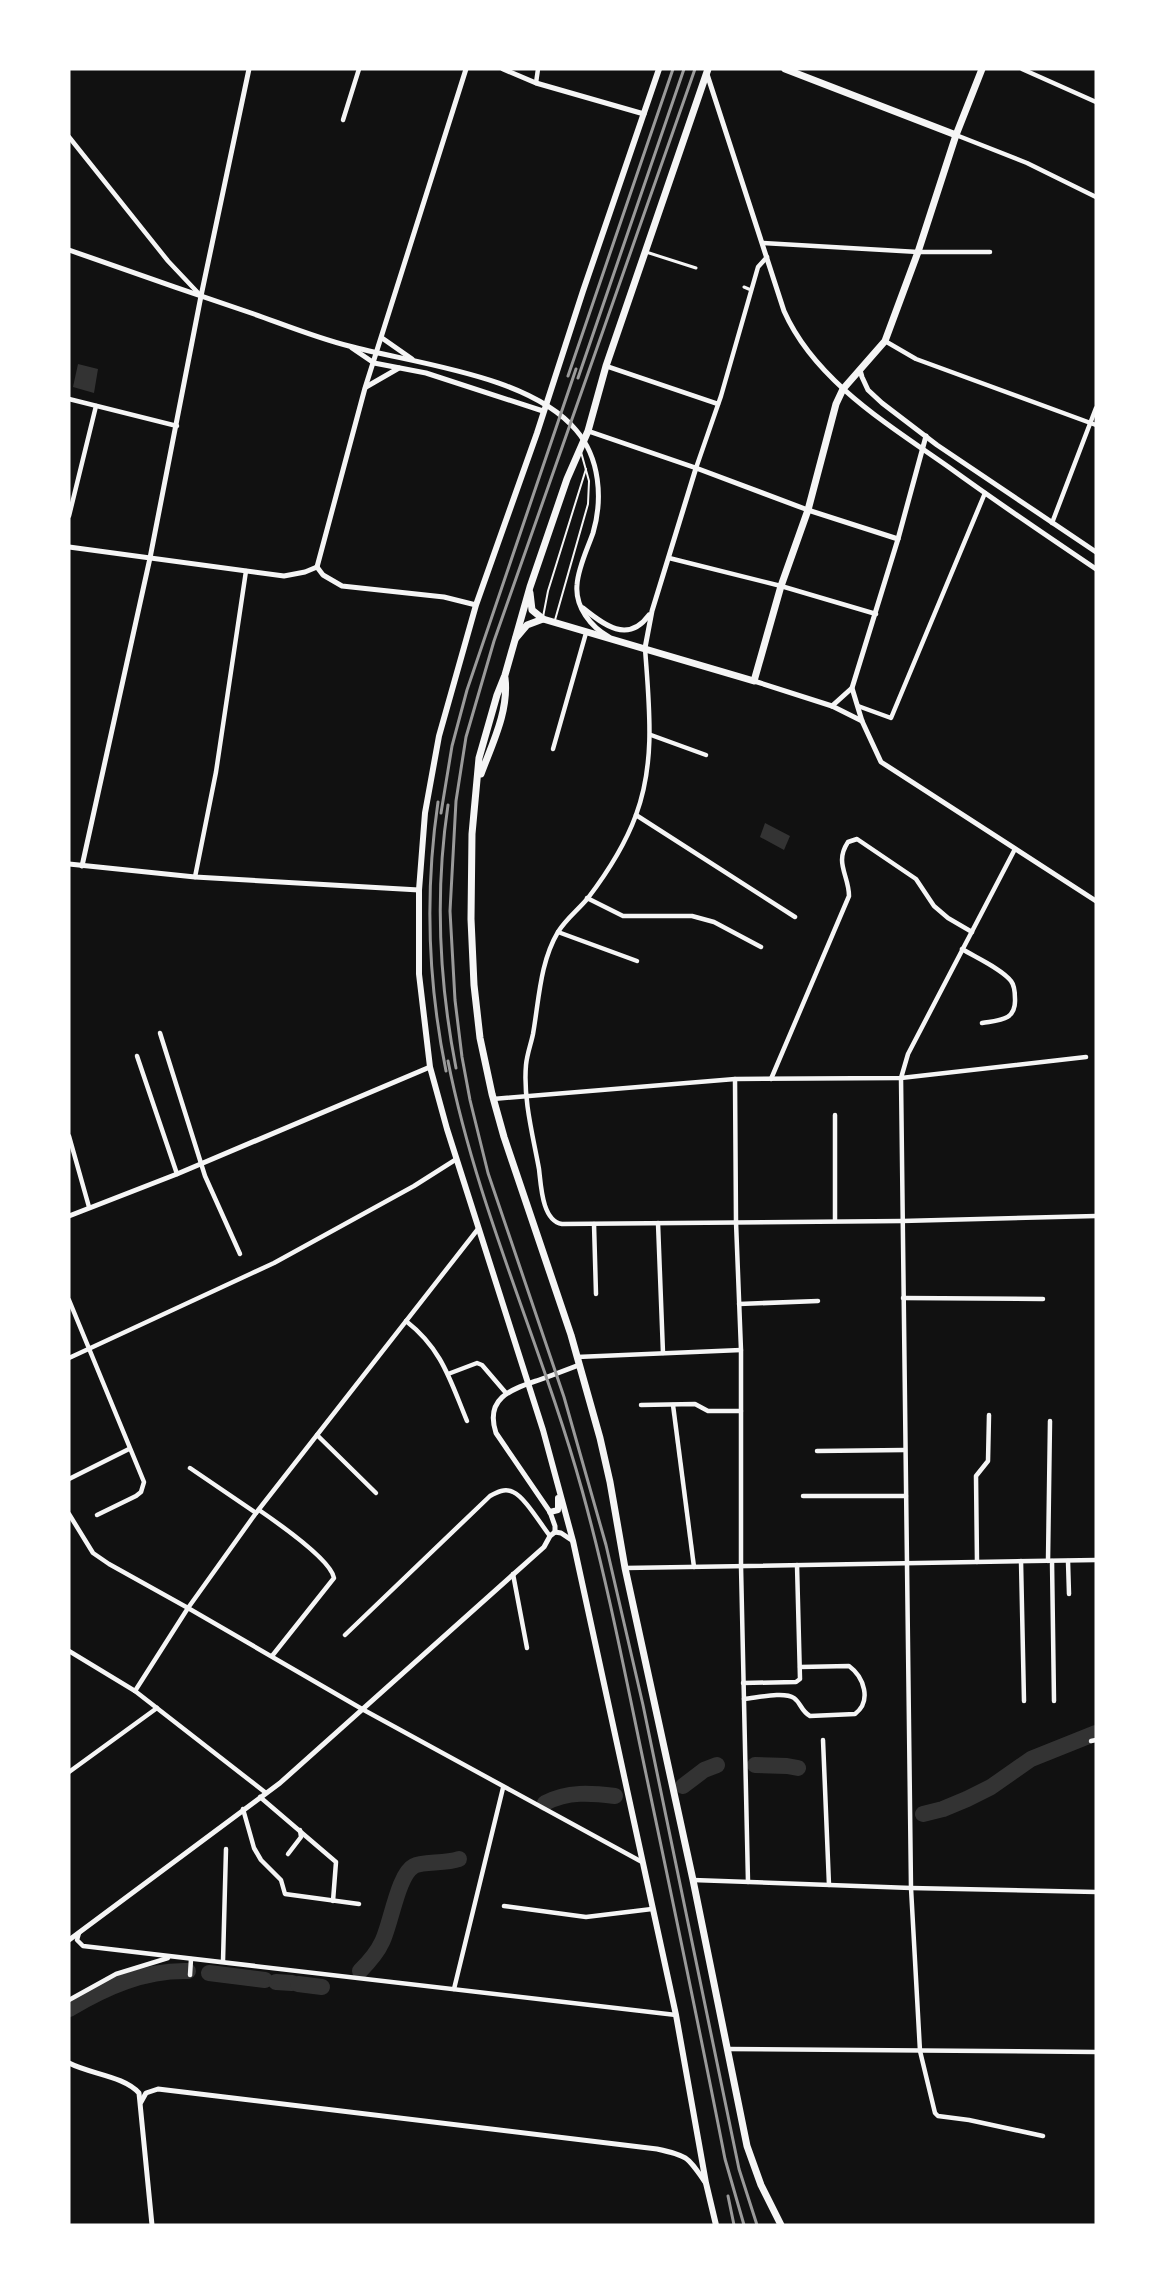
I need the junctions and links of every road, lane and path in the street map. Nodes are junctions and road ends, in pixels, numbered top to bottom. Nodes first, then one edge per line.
1 (249, 69) edge
2 (359, 69) edge
3 (465, 69) edge
4 (503, 69) edge
5 (538, 69) edge
6 (659, 69) edge
7 (785, 69) edge
8 (982, 69) edge
9 (1022, 69) edge
10 (708, 72) edge
11 (536, 83) junction
12 (1096, 102) edge
13 (644, 114) junction
14 (343, 120) dead end
15 (956, 135) junction
16 (69, 137) edge
17 (1096, 196) edge
18 (763, 243) junction
19 (69, 250) edge
20 (644, 251) junction
21 (918, 252) junction
22 (990, 252) dead end
23 (767, 256) junction
24 (696, 268) dead end
25 (744, 287) dead end
26 (751, 290) junction
27 (201, 296) junction
28 (382, 338) junction
29 (885, 341) junction
30 (348, 346) junction
31 (377, 352) junction
32 (390, 356) junction
33 (413, 360) junction
34 (374, 363) junction
35 (606, 366) junction
36 (399, 368) junction
37 (860, 370) junction
38 (365, 388) junction
39 (843, 388) junction
40 (69, 399) edge
41 (718, 404) junction
42 (96, 406) junction
43 (1096, 408) edge
44 (543, 411) junction
45 (1093, 424) edge
46 (177, 426) junction
47 (588, 431) junction
48 (926, 436) junction
49 (580, 449) junction
50 (923, 449) junction
51 (696, 468) junction
52 (586, 469) junction
53 (985, 493) junction
54 (808, 510) junction
55 (69, 516) edge
56 (1052, 523) junction
57 (898, 538) junction
58 (69, 548) edge
59 (1096, 552) edge
60 (150, 558) junction
61 (669, 558) junction
62 (317, 567) junction
63 (1096, 569) edge
64 (246, 572) junction
65 (530, 586) junction
66 (781, 586) junction
67 (476, 605) junction
68 (580, 606) junction
69 (652, 611) junction
70 (876, 614) junction
71 (543, 619) junction
72 (555, 622) junction
73 (586, 633) junction
74 (617, 641) junction
75 (513, 643) junction
76 (645, 648) junction
77 (505, 675) junction
78 (754, 681) junction
79 (852, 688) junction
80 (497, 695) junction
81 (832, 706) junction
82 (858, 706) junction
83 (862, 721) junction
84 (495, 735) junction
85 (651, 735) junction
86 (553, 749) dead end
87 (706, 755) dead end
88 (478, 782) junction
89 (636, 815) junction
90 (1015, 849) junction
91 (69, 864) edge
92 (82, 866) junction
93 (195, 877) junction
94 (419, 890) junction
95 (587, 898) junction
96 (1096, 902) edge
97 (795, 917) dead end
98 (558, 932) junction
99 (972, 932) junction
100 (761, 947) dead end
101 (962, 950) junction
102 (637, 961) dead end
103 (982, 1023) dead end
104 (160, 1033) dead end
105 (137, 1056) dead end
106 (1086, 1057) dead end
107 (430, 1067) junction
108 (901, 1078) junction
109 (735, 1079) junction
110 (771, 1079) junction
111 (527, 1094) junction
112 (493, 1099) junction
113 (835, 1116) dead end
114 (69, 1136) edge
115 (455, 1160) junction
116 (201, 1164) junction
117 (177, 1174) junction
118 (89, 1207) junction
119 (69, 1216) edge
120 (1096, 1216) edge
121 (836, 1221) junction
122 (902, 1221) junction
123 (736, 1222) junction
124 (658, 1223) junction
125 (594, 1224) junction
126 (478, 1229) junction
127 (240, 1254) dead end
128 (596, 1294) dead end
129 (903, 1298) junction
130 (1043, 1299) dead end
131 (69, 1300) edge
132 (818, 1301) dead end
133 (739, 1304) junction
134 (406, 1321) junction
135 (90, 1348) junction
136 (741, 1350) junction
137 (663, 1353) junction
138 (577, 1357) junction
139 (69, 1358) edge
140 (579, 1365) junction
141 (448, 1374) junction
142 (506, 1393) junction
143 (641, 1405) dead end
144 (673, 1405) junction
145 (741, 1411) junction
146 (989, 1415) dead end
147 (467, 1421) dead end
148 (1050, 1421) dead end
149 (317, 1435) junction
150 (129, 1449) junction
151 (905, 1450) junction
152 (817, 1451) dead end
153 (190, 1468) dead end
154 (556, 1478) junction
155 (69, 1479) edge
156 (376, 1493) dead end
157 (802, 1496) dead end
158 (906, 1496) junction
159 (258, 1511) junction
160 (550, 1512) junction
161 (69, 1514) edge
162 (96, 1515) dead end
163 (552, 1534) junction
164 (573, 1541) junction
165 (1096, 1560) edge
166 (1021, 1561) junction
167 (1050, 1561) junction
168 (1068, 1561) junction
169 (977, 1562) junction
170 (907, 1563) junction
171 (797, 1565) junction
172 (741, 1566) junction
173 (694, 1567) junction
174 (625, 1568) junction
175 (513, 1574) junction
176 (1069, 1594) dead end
177 (188, 1608) junction
178 (345, 1635) dead end
179 (526, 1647) dead end
180 (69, 1651) edge
181 (272, 1656) junction
182 (800, 1667) junction
183 (743, 1683) junction
184 (135, 1691) junction
185 (744, 1699) junction
186 (1024, 1701) dead end
187 (1054, 1701) dead end
188 (157, 1708) junction
189 (362, 1709) junction
190 (823, 1740) dead end
191 (69, 1773) edge
192 (503, 1788) junction
193 (263, 1795) junction
194 (243, 1809) junction
195 (300, 1830) junction
196 (226, 1849) dead end
197 (288, 1854) dead end
198 (642, 1862) junction
199 (693, 1880) junction
200 (748, 1882) junction
201 (829, 1885) junction
202 (911, 1888) junction
203 (1096, 1892) edge
204 (333, 1901) junction
205 (359, 1904) dead end
206 (504, 1906) dead end
207 (652, 1909) junction
208 (79, 1933) junction
209 (69, 1940) edge
210 (171, 1957) junction
211 (191, 1959) junction
212 (223, 1962) junction
213 (190, 1975) dead end
214 (454, 1989) junction
215 (69, 2000) edge
216 (676, 2015) junction
217 (726, 2049) junction
218 (920, 2051) junction
219 (1096, 2052) edge
220 (69, 2063) edge
221 (141, 2102) junction
222 (1043, 2136) dead end
223 (706, 2184) junction
224 (152, 2225) edge
225 (716, 2225) edge
226 (781, 2225) edge

1 - 27 street
2 - 14 street
3 - 28 street
4 - 11 street
5 - 11 street
6 - 13 main road
7 - 15 main road
8 - 15 main road
9 - 12 street
10 - 18 street
10 - 20 main road
11 - 13 street
13 - 44 main road
15 - 17 street
15 - 21 main road
16 - 27 street
18 - 21 street
18 - 23 street
19 - 27 street
20 - 24 street
20 - 35 main road
21 - 22 street
21 - 29 main road
23 - 26 street
23 - 39 street
25 - 26 street
26 - 41 street
27 - 30 street
27 - 46 street
28 - 31 street
28 - 33 street
29 - 37 main road
29 - 45 street
30 - 31 street
30 - 34 street
31 - 32 street
31 - 34 street
32 - 33 street
32 - 34 street
33 - 68 street
34 - 36 street
34 - 38 street
35 - 41 street
35 - 47 main road
36 - 38 street
36 - 44 street
37 - 39 main road
37 - 48 street
38 - 62 street
39 - 50 street
39 - 54 main road
40 - 42 street
41 - 51 street
42 - 46 street
42 - 55 street
43 - 45 street
44 - 67 main road
45 - 56 street
46 - 60 street
47 - 49 main road
47 - 51 street
48 - 50 street
48 - 56 street
49 - 52 lane
49 - 65 main road
50 - 53 street
50 - 57 street
51 - 54 street
51 - 61 street
52 - 71 lane
52 - 72 lane
53 - 63 street
53 - 82 street
54 - 57 street
54 - 66 main road
56 - 59 street
57 - 70 street
58 - 60 street
60 - 64 street
60 - 92 street
61 - 66 street
61 - 69 street
62 - 64 street
62 - 67 street
64 - 93 street
65 - 71 main road
65 - 75 main road
66 - 70 street
66 - 78 main road
67 - 94 main road
68 - 69 street
68 - 74 street
69 - 76 street
70 - 79 street
71 - 72 main road
71 - 75 main road
72 - 73 main road
73 - 74 main road
73 - 86 street
74 - 76 main road
75 - 77 main road
76 - 78 main road
76 - 85 street
77 - 80 main road
77 - 84 main road
78 - 81 street
79 - 81 street
79 - 82 street
80 - 84 main road
80 - 88 main road
81 - 83 street
82 - 83 street
83 - 90 street
84 - 88 main road
85 - 87 street
85 - 89 street
88 - 112 main road
89 - 95 street
89 - 97 street
90 - 96 street
90 - 99 street
91 - 92 street
92 - 93 street
93 - 94 street
94 - 107 main road
95 - 98 street
95 - 100 street
98 - 102 street
98 - 111 street
99 - 101 street
99 - 110 street
101 - 103 street
101 - 108 street
104 - 116 street
105 - 117 street
106 - 108 street
107 - 115 main road
107 - 116 street
108 - 110 street
108 - 122 street
109 - 110 street
109 - 111 street
109 - 123 street
111 - 112 street
111 - 125 street
112 - 138 main road
113 - 121 street
114 - 118 street
115 - 126 main road
115 - 135 street
116 - 117 street
116 - 127 street
117 - 118 street
118 - 119 street
120 - 122 street
121 - 122 street
121 - 123 street
122 - 129 street
123 - 124 street
123 - 133 street
124 - 125 street
124 - 137 street
125 - 128 street
126 - 134 street
126 - 154 main road
129 - 130 street
129 - 151 street
131 - 135 street
132 - 133 street
133 - 136 street
134 - 141 street
134 - 149 street
135 - 139 street
135 - 150 street
136 - 137 street
136 - 145 street
137 - 138 street
138 - 140 main road
140 - 142 street
140 - 174 main road
141 - 142 street
141 - 147 street
142 - 160 street
143 - 144 street
144 - 145 street
144 - 173 street
145 - 172 street
146 - 169 street
148 - 167 street
149 - 156 street
149 - 159 street
150 - 155 street
150 - 162 street
151 - 152 street
151 - 158 street
153 - 159 street
154 - 160 main road
154 - 164 main road
157 - 158 street
158 - 170 street
159 - 177 street
159 - 181 street
160 - 163 street
161 - 177 street
163 - 164 street
163 - 175 street
163 - 178 street
164 - 198 main road
165 - 168 street
166 - 167 street
166 - 169 street
166 - 186 street
167 - 168 street
167 - 187 street
168 - 176 street
169 - 170 street
170 - 171 street
170 - 202 street
171 - 172 street
171 - 182 street
172 - 173 street
172 - 183 street
173 - 174 street
174 - 199 main road
175 - 179 street
175 - 189 street
177 - 181 street
177 - 184 street
180 - 184 street
181 - 189 street
182 - 183 street
182 - 185 street
183 - 185 street
184 - 188 street
185 - 200 street
188 - 191 street
188 - 193 street
189 - 192 street
189 - 193 street
190 - 201 street
192 - 198 street
192 - 214 street
193 - 194 street
193 - 195 street
194 - 204 street
194 - 208 street
195 - 197 street
195 - 204 street
196 - 212 street
198 - 207 main road
199 - 200 street
199 - 217 main road
200 - 201 street
201 - 202 street
202 - 203 street
202 - 218 street
204 - 205 street
206 - 207 street
207 - 216 main road
208 - 209 street
208 - 210 street
210 - 211 street
210 - 215 street
211 - 212 street
211 - 213 street
212 - 214 street
214 - 216 street
216 - 223 main road
217 - 218 street
217 - 226 main road
218 - 219 street
218 - 222 street
220 - 221 street
221 - 223 street
221 - 224 street
223 - 225 main road

